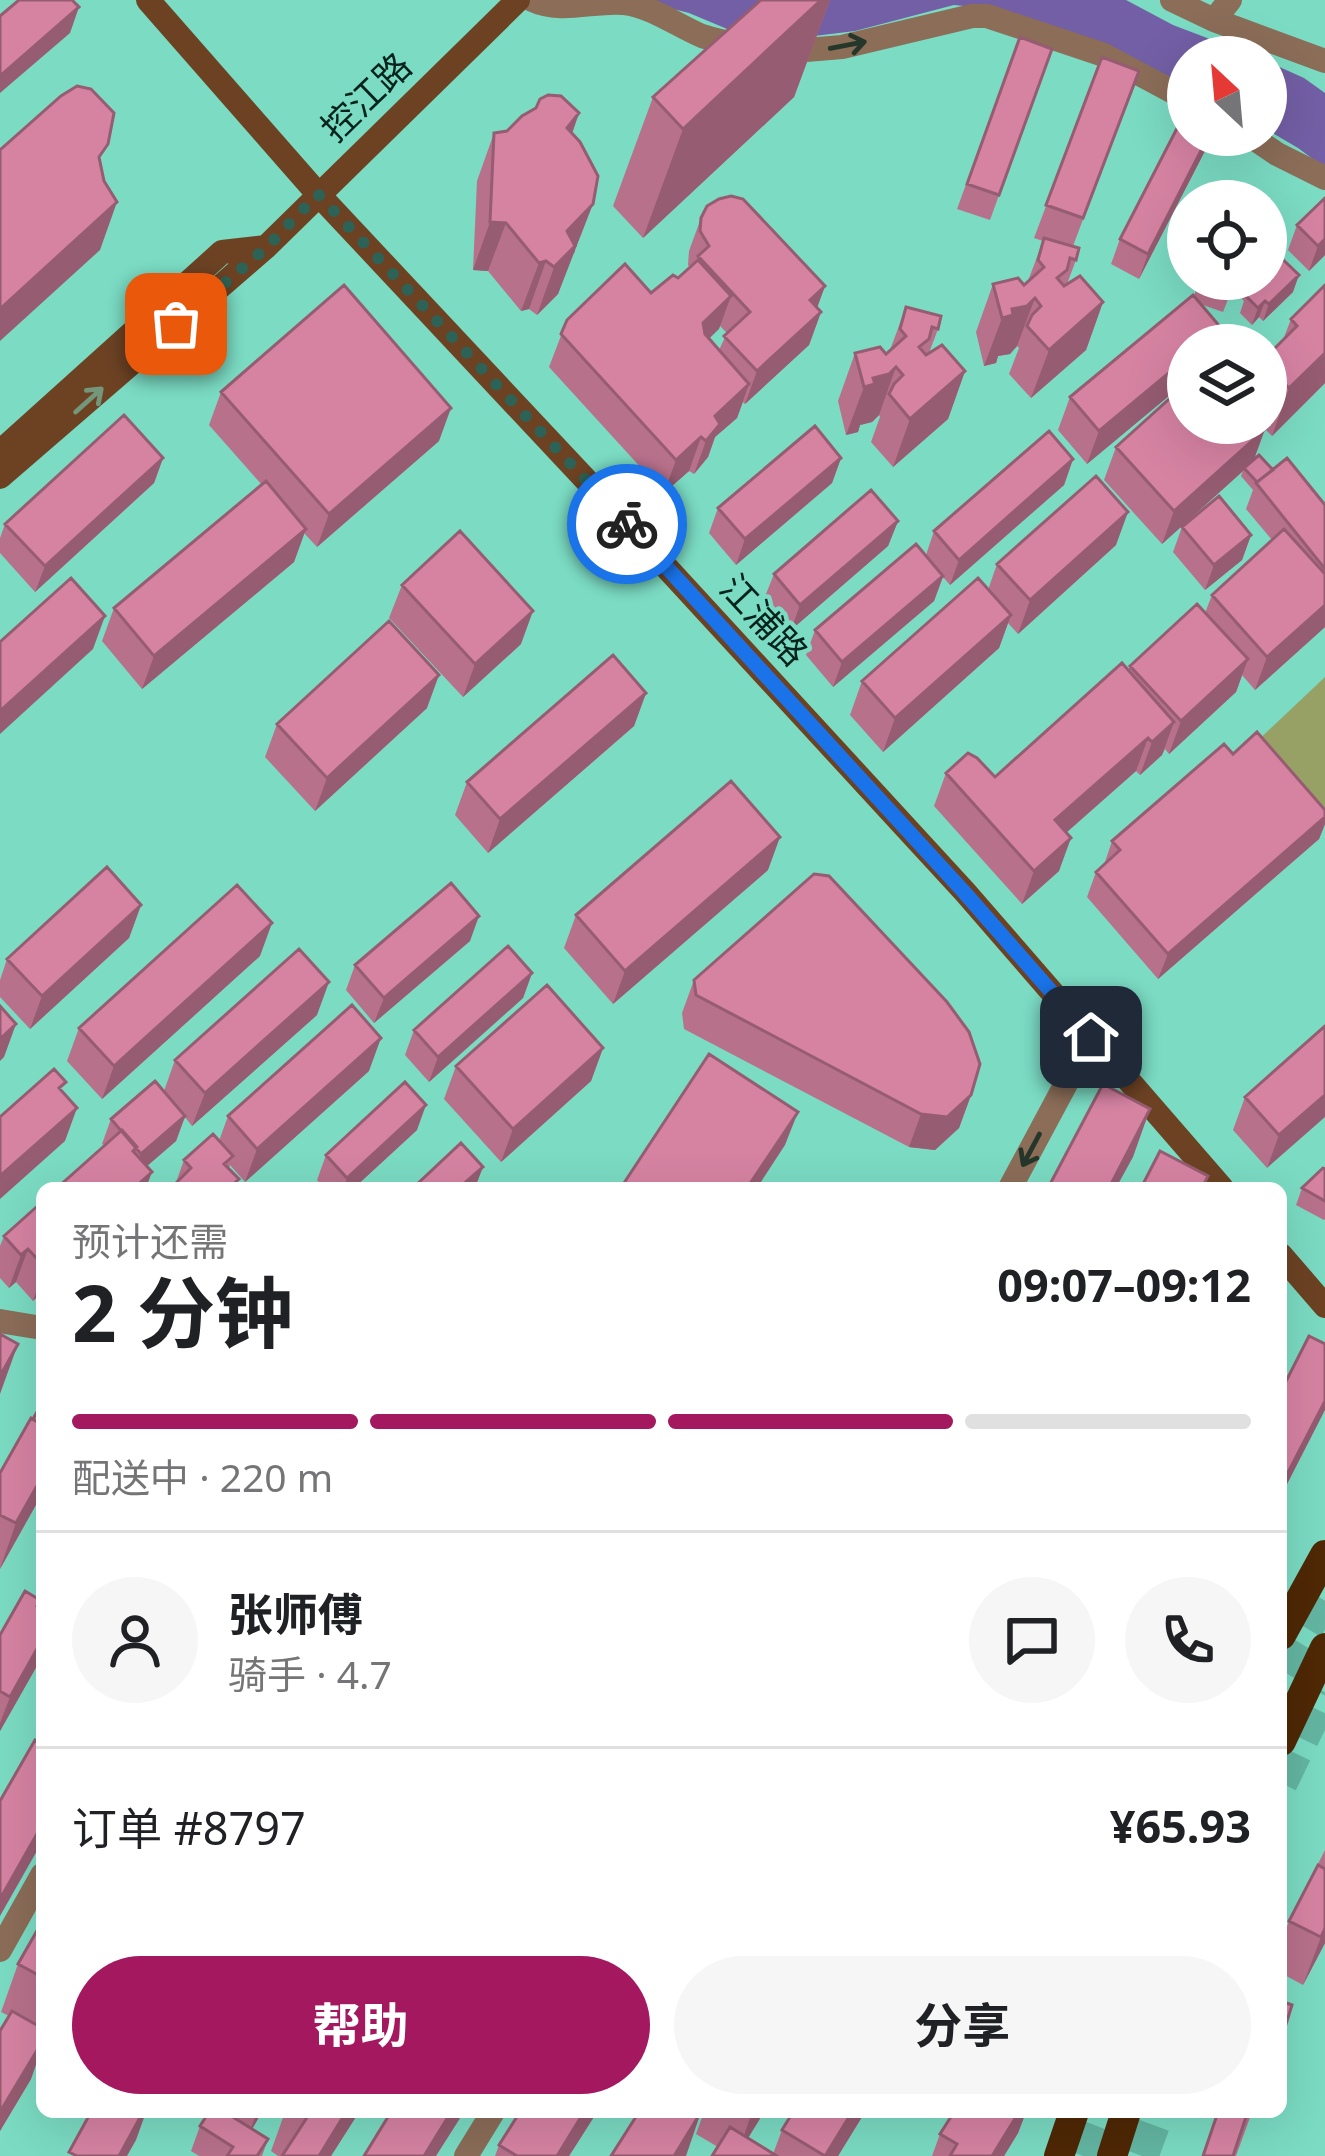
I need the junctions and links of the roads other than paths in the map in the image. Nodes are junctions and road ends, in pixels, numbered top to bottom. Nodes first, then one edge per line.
1 (148, 0) edge
2 (518, 0) edge
3 (532, 0) edge
4 (1172, 0) edge
5 (1222, 10) edge
6 (1325, 62) edge
7 (1167, 89) edge
8 (1281, 156) edge
9 (1325, 178) edge
10 (318, 194) junction
11 (266, 248) junction
12 (0, 452) edge
13 (0, 477) edge
14 (1091, 1037) junction
15 (1013, 1182) edge
16 (1217, 1182) edge
17 (1287, 1263) edge
18 (1325, 1306) edge
19 (0, 1321) edge
20 (36, 1327) edge
21 (1325, 1556) edge
22 (1287, 1624) edge
23 (1325, 1648) edge
24 (1287, 1728) edge
25 (36, 1886) edge
26 (0, 1951) edge
27 (489, 2118) edge
28 (1072, 2118) edge
29 (1124, 2118) edge
30 (466, 2156) edge
31 (1059, 2156) edge
32 (1112, 2156) edge

1 - 10 main road, 江浦路
2 - 10 main road, 控江路
3 -> 7 street
4 - 5 street
5 - 6 street
8 - 9 street
10 - 11 main road, 控江路
10 - 14 main road, 江浦路
11 - 12 main road
13 -> 11 main road, 控江路
14 -> 15 street
14 - 16 main road, 江浦路
17 - 18 main road
19 - 20 street
21 - 22 main road
23 - 24 main road
25 - 26 street
27 - 30 street
28 - 31 main road
29 - 32 main road

